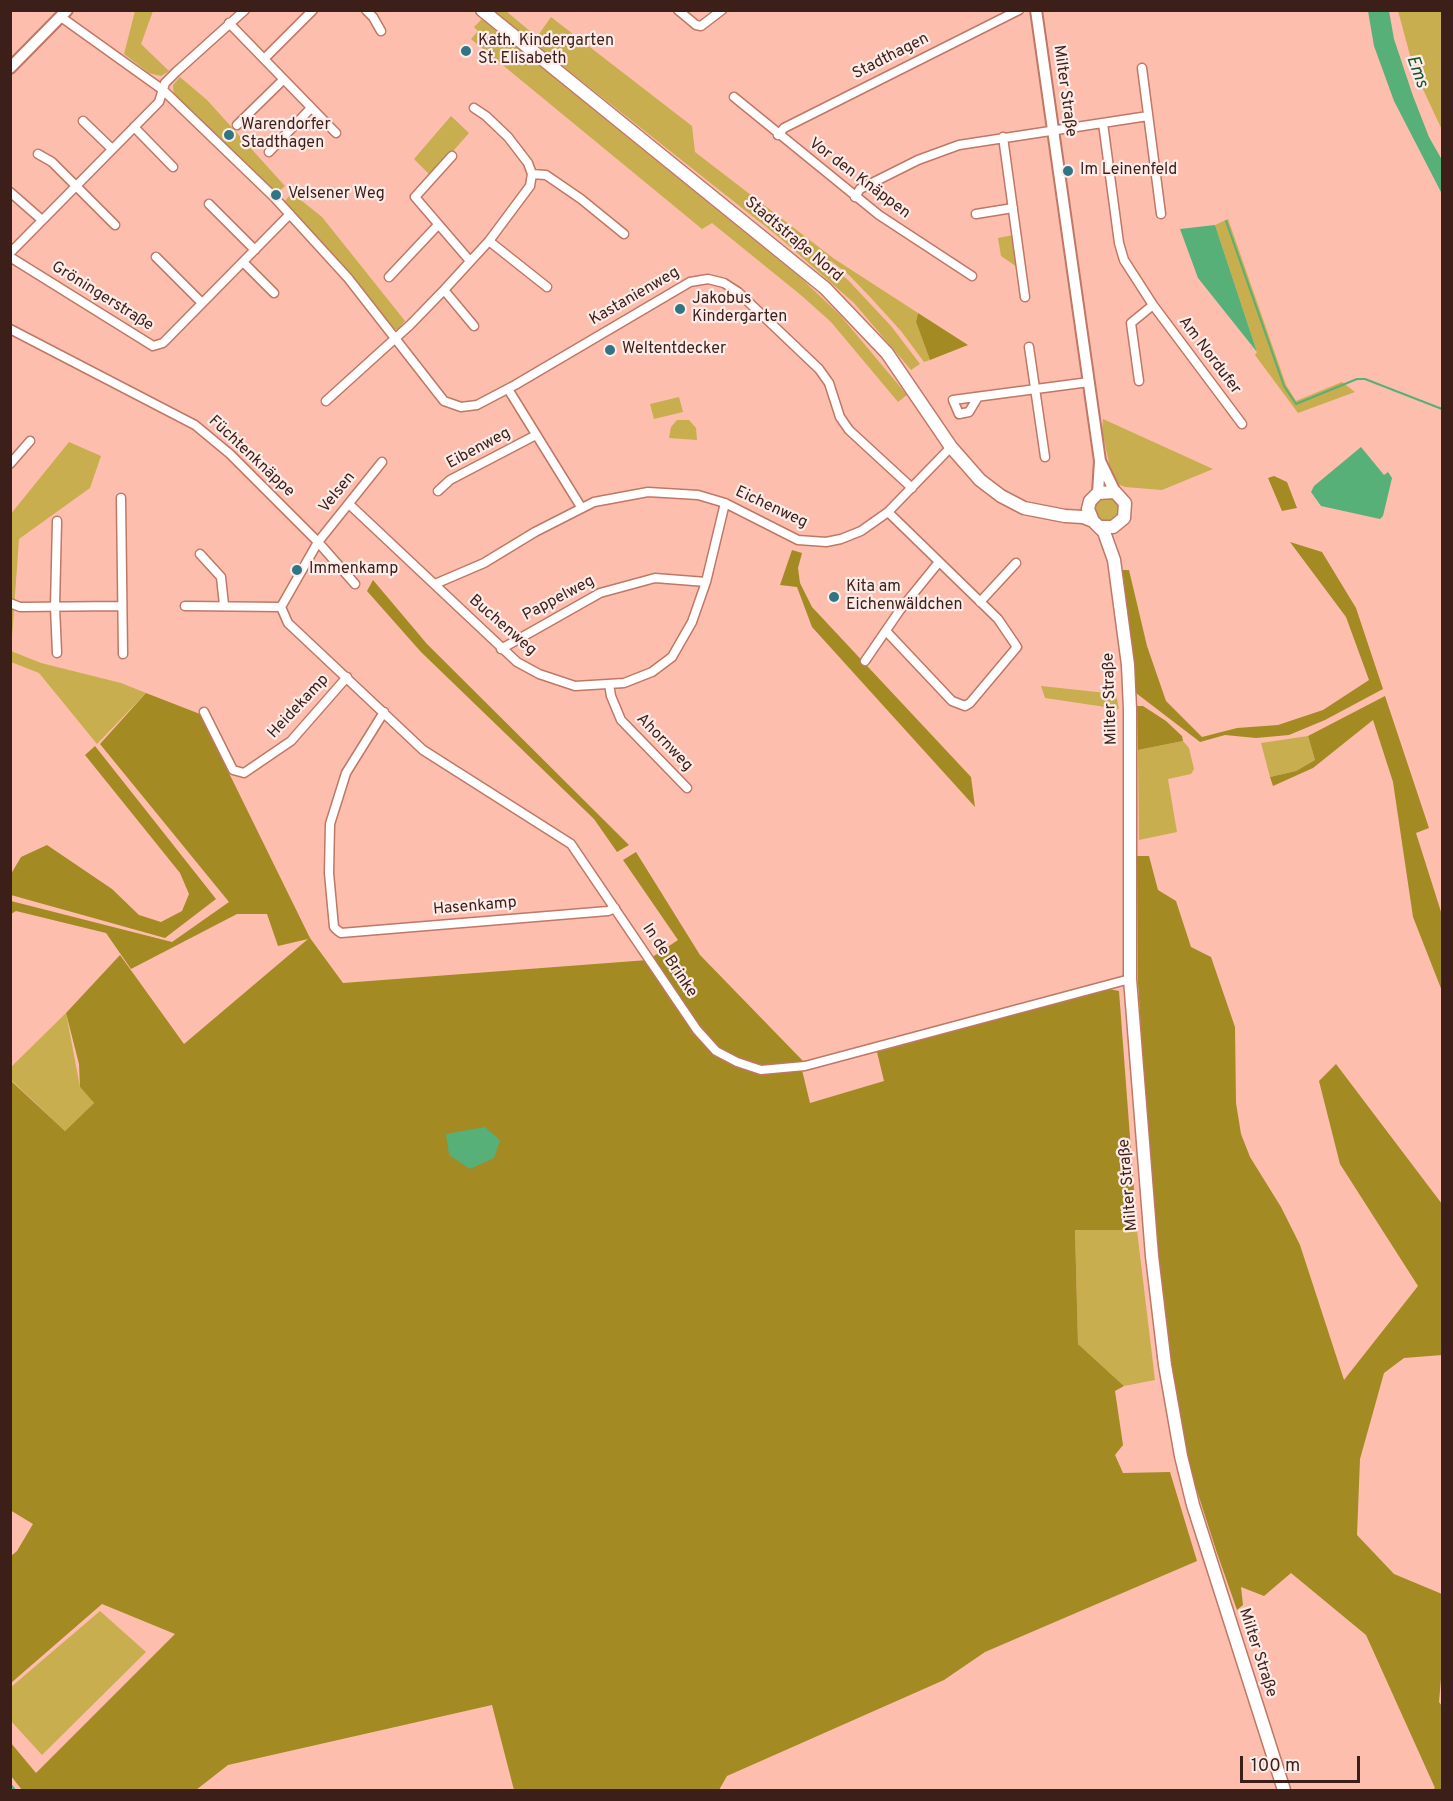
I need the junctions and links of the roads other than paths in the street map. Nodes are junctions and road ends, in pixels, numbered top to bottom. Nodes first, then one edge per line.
1 (245, 10) edge
2 (313, 10) edge
3 (366, 10) edge
4 (482, 10) edge
5 (678, 10) edge
6 (722, 10) edge
7 (1019, 10) edge
8 (1036, 10) edge
9 (64, 14) edge
10 (229, 23) junction
11 (381, 31) dead end
12 (264, 59) junction
13 (10, 68) edge
14 (1142, 68) dead end
15 (283, 80) junction
16 (163, 90) junction
17 (734, 97) dead end
18 (312, 108) junction
19 (474, 108) dead end
20 (1148, 116) junction
21 (83, 121) dead end
22 (1103, 123) junction
23 (237, 125) dead end
24 (134, 128) junction
25 (1053, 129) junction
26 (336, 133) dead end
27 (778, 135) junction
28 (1003, 137) junction
29 (112, 149) junction
30 (269, 152) dead end
31 (38, 154) dead end
32 (452, 156) dead end
33 (173, 167) dead end
34 (532, 174) junction
35 (76, 187) junction
36 (10, 192) edge
37 (855, 197) junction
38 (209, 204) dead end
39 (1013, 208) junction
40 (290, 214) junction
41 (976, 214) dead end
42 (1161, 214) dead end
43 (42, 220) junction
44 (114, 225) dead end
45 (437, 226) junction
46 (624, 234) dead end
47 (489, 241) junction
48 (255, 250) junction
49 (10, 255) edge
50 (156, 257) dead end
51 (470, 261) junction
52 (243, 262) junction
53 (972, 276) dead end
54 (389, 277) dead end
55 (547, 287) dead end
56 (444, 290) junction
57 (274, 293) dead end
58 (1025, 297) dead end
59 (202, 303) junction
60 (1153, 305) junction
61 (474, 326) dead end
62 (10, 329) edge
63 (394, 339) junction
64 (1029, 347) dead end
65 (1139, 381) dead end
66 (1089, 382) junction
67 (508, 389) junction
68 (1035, 389) junction
69 (978, 397) dead end
70 (326, 401) dead end
71 (1242, 424) dead end
72 (536, 435) junction
73 (30, 441) dead end
74 (951, 447) junction
75 (1045, 457) dead end
76 (1100, 461) junction
77 (382, 462) dead end
78 (10, 464) edge
79 (912, 488) junction
80 (438, 491) dead end
81 (1115, 492) junction
82 (1094, 497) junction
83 (122, 498) dead end
84 (725, 503) junction
85 (349, 504) junction
86 (581, 507) junction
87 (888, 512) junction
88 (1054, 513) junction
89 (57, 521) dead end
90 (1096, 524) junction
91 (1117, 525) junction
92 (318, 543) junction
93 (200, 554) dead end
94 (1114, 560) junction
95 (939, 562) junction
96 (1016, 563) dead end
97 (706, 582) junction
98 (355, 584) dead end
99 (435, 584) junction
100 (980, 602) junction
101 (10, 603) edge
102 (224, 605) junction
103 (122, 606) junction
104 (185, 606) dead end
105 (281, 607) junction
106 (55, 608) junction
107 (886, 631) junction
108 (501, 649) junction
109 (57, 653) dead end
110 (123, 654) dead end
111 (865, 661) dead end
112 (347, 678) junction
113 (609, 684) junction
114 (204, 712) dead end
115 (384, 712) junction
116 (687, 788) dead end
117 (615, 908) junction
118 (1130, 979) junction
119 (1284, 1791) edge

1 - 10 street
2 - 12 street
3 - 11 street
4 - 74 main road, Stadtstraße Nord
5 - 6 street
7 - 27 street, Stadthagen
8 - 25 street, Milter Straße
9 - 13 street
9 - 16 street
10 - 12 street
10 - 16 street
12 - 15 street
14 - 20 street
15 - 18 street
15 - 23 street
16 - 24 street
16 - 40 street
17 - 27 street, Vor den Knäppen
18 - 26 street
18 - 30 street
19 - 34 street
20 - 22 street
20 - 42 street
21 - 29 street
22 - 25 street
22 - 60 street, Am Nordufer
24 - 29 street
24 - 33 street
25 - 28 street
25 - 66 street, Milter Straße
27 - 37 street, Vor den Knäppen
28 - 37 street
28 - 39 street
29 - 35 street
31 - 35 street
32 - 45 street
34 - 46 street
34 - 47 street
35 - 43 street
35 - 44 street
36 - 43 street
37 - 53 street, Vor den Knäppen
38 - 48 street
39 - 41 street
39 - 58 street
40 - 48 street, Gröningerstraße
40 - 63 street
43 - 49 street
45 - 51 street
45 - 54 street
47 - 51 street
47 - 55 street
48 - 52 street, Gröningerstraße
49 - 59 street, Gröningerstraße
50 - 59 street
51 - 56 street
52 - 57 street
52 - 59 street, Gröningerstraße
56 - 61 street
56 - 63 street
60 - 65 street
60 - 71 street, Am Nordufer
62 - 92 street, Füchtenknäppe
63 - 67 street, Kastanienweg
63 - 70 street
64 - 68 street
66 - 68 street
66 - 76 street, Milter Straße
67 - 72 street
67 - 79 street, Kastanienweg
68 - 69 street
68 - 75 street
72 - 80 street, Eibenweg
72 - 86 street
73 - 78 street
74 - 79 street, Eichenweg
74 - 88 main road, Stadtstraße Nord
76 - 81 street, Milter Straße
76 - 82 street, Milter Straße
77 - 85 street, Velsen
79 - 87 street, Eichenweg
81 - 82 main road
81 - 91 main road
82 - 88 main road, Stadtstraße Nord
82 - 90 main road
83 - 103 street
84 - 86 street, Eichenweg
84 - 87 street, Eichenweg
84 - 97 street, Buchenweg
85 - 92 street, Velsen
85 - 99 street
86 - 99 street, Eichenweg
87 - 95 street
88 - 90 main road, Stadtstraße Nord
89 - 106 street
90 - 91 main road
90 - 94 main road, Milter Straße
91 - 94 main road, Milter Straße
92 - 98 street, Füchtenknäppe
92 - 105 street
93 - 102 street
94 - 118 main road, Milter Straße
95 - 100 street
95 - 107 street
96 - 100 street
97 - 108 street, Pappelweg
97 - 113 street, Buchenweg
99 - 108 street, Buchenweg
100 - 107 street
101 - 106 street
102 - 104 street
102 - 105 street
103 - 106 street
103 - 110 street
105 - 112 street, In de Brinke
106 - 109 street
107 - 111 street
108 - 113 street, Buchenweg
112 - 114 street, Heidekamp
112 - 115 street, In de Brinke
113 - 116 street, Ahornweg
115 - 117 street, In de Brinke
115 - 117 street, Hasenkamp
117 - 118 street, In de Brinke
118 - 119 main road, Milter Straße

